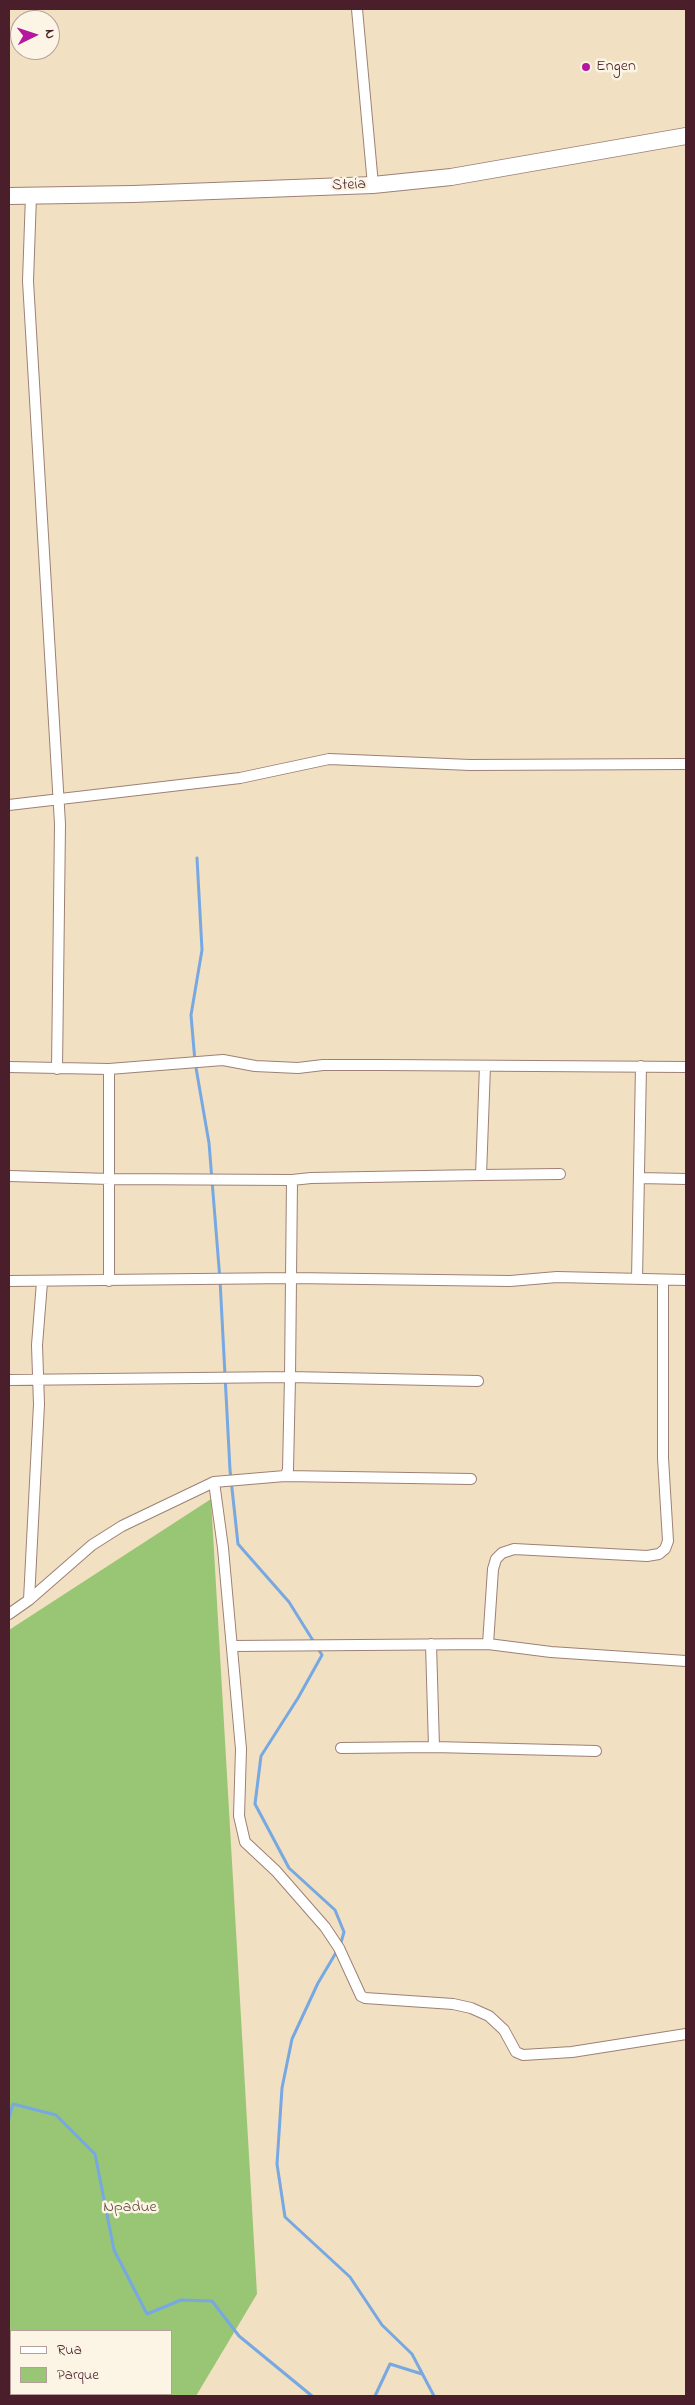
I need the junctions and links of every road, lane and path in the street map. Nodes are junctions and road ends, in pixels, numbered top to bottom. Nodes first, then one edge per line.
1 (358, 9) edge
2 (686, 136) edge
3 (373, 185) junction
4 (31, 195) junction
5 (9, 196) edge
6 (686, 764) edge
7 (59, 800) junction
8 (9, 805) edge
9 (485, 1066) junction
10 (641, 1066) junction
11 (9, 1067) edge
12 (686, 1067) edge
13 (109, 1068) junction
14 (57, 1069) junction
15 (560, 1174) dead end
16 (480, 1175) junction
17 (9, 1176) edge
18 (640, 1178) junction
19 (110, 1179) junction
20 (686, 1179) edge
21 (292, 1180) junction
22 (292, 1278) junction
23 (637, 1279) junction
24 (663, 1280) junction
25 (686, 1280) edge
26 (9, 1281) edge
27 (109, 1281) junction
28 (42, 1282) junction
29 (290, 1377) junction
30 (9, 1380) edge
31 (38, 1380) junction
32 (478, 1381) dead end
33 (285, 1476) junction
34 (471, 1478) dead end
35 (214, 1482) junction
36 (29, 1600) junction
37 (9, 1614) edge
38 (430, 1644) junction
39 (488, 1644) junction
40 (232, 1646) junction
41 (686, 1661) edge
42 (434, 1747) junction
43 (341, 1748) dead end
44 (596, 1751) dead end
45 (686, 2034) edge

1 - 3 street
2 - 3 main road, Steia
3 - 4 main road, Steia
4 - 5 main road, Steia
4 - 7 street
6 - 7 street
7 - 8 street
7 - 14 street
9 - 10 street
9 - 13 street
9 - 16 street
10 - 12 street
10 - 18 street
11 - 14 street
13 - 14 street
13 - 19 street
15 - 16 street
16 - 21 street
17 - 19 street
18 - 20 street
18 - 23 street
19 - 21 street
19 - 27 street
21 - 22 street
22 - 23 street
22 - 27 street
22 - 29 street
23 - 24 street
24 - 25 street
24 - 39 street
26 - 28 street
27 - 28 street
28 - 31 street
29 - 31 street
29 - 32 street
29 - 33 street
30 - 31 street
31 - 36 street
33 - 34 street
33 - 35 street
35 - 36 street
35 - 40 street
36 - 37 street
38 - 39 street
38 - 40 street
38 - 42 street
39 - 41 street
40 - 45 street
42 - 43 street
42 - 44 street

